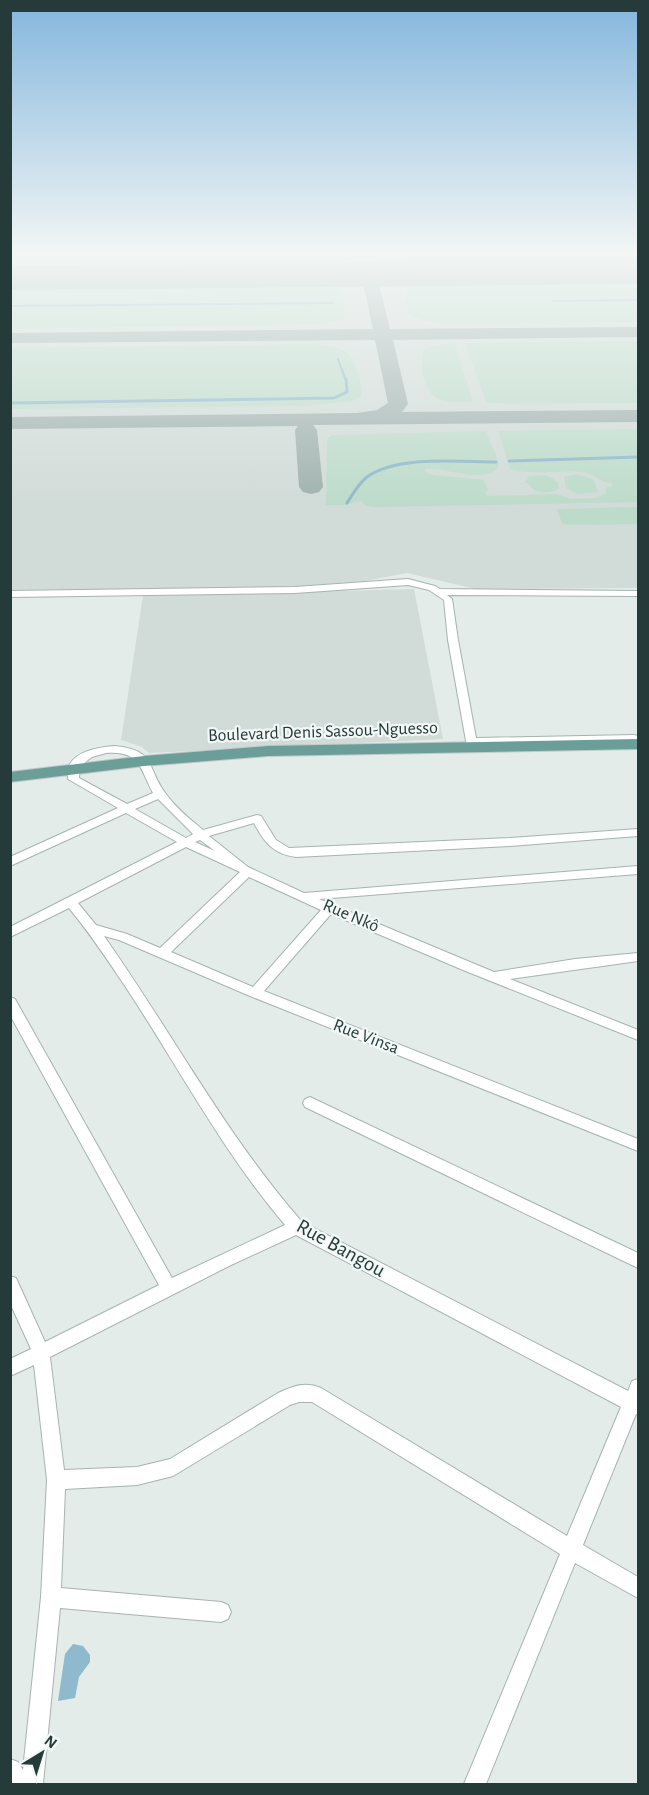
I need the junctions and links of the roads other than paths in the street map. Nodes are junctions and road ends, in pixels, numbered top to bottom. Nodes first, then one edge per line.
1 (440, 592) junction
2 (639, 592) edge
3 (10, 594) edge
4 (637, 743) edge
5 (472, 744) junction
6 (145, 766) junction
7 (73, 774) junction
8 (10, 777) edge
9 (10, 787) edge
10 (159, 794) junction
11 (128, 807) junction
12 (639, 832) edge
13 (202, 834) junction
14 (187, 843) junction
15 (10, 862) edge
16 (245, 869) junction
17 (639, 870) edge
18 (302, 896) junction
19 (71, 903) junction
20 (330, 907) junction
21 (94, 929) junction
22 (10, 933) edge
23 (162, 953) junction
24 (639, 957) edge
25 (495, 977) junction
26 (255, 993) junction
27 (10, 1002) edge
28 (639, 1035) edge
29 (310, 1103) dead end
30 (639, 1145) edge
31 (296, 1227) junction
32 (639, 1261) edge
33 (10, 1283) edge
34 (169, 1288) junction
35 (41, 1353) junction
36 (10, 1368) edge
37 (636, 1399) edge
38 (56, 1480) junction
39 (570, 1549) junction
40 (639, 1588) edge
41 (51, 1597) junction
42 (221, 1612) dead end
43 (10, 1770) edge
44 (19, 1785) edge
45 (32, 1785) edge
46 (475, 1785) edge

1 - 2 street
1 - 3 street
1 - 5 street
4 - 5 main road, Boulevard Denis Sassou-Nguesso
4 - 6 main road, Boulevard Denis Sassou-Nguesso
5 - 6 main road, Boulevard Denis Sassou-Nguesso
6 - 7 main road, Boulevard Denis Sassou-Nguesso
6 - 7 street
6 - 10 street
7 - 8 main road, Boulevard Denis Sassou-Nguesso
7 - 9 main road, Boulevard Denis Sassou-Nguesso
7 - 11 street, Rue Nkô
10 - 11 street
10 - 13 street
11 - 14 street, Rue Nkô
11 - 15 street
12 - 13 street
13 - 14 street
13 - 16 street
14 - 16 street, Rue Nkô
14 - 19 street
16 - 18 street, Rue Nkô
16 - 23 street
17 - 18 street
18 - 20 street, Rue Nkô
19 - 21 street, Rue Bangou
19 - 22 street
20 - 25 street, Rue Nkô
20 - 26 street
21 - 23 street, Rue Vinsa
21 - 31 street, Rue Bangou
23 - 26 street, Rue Vinsa
24 - 25 street
25 - 28 street, Rue Nkô
26 - 30 street, Rue Vinsa
27 - 34 street
29 - 32 street
31 - 34 street
31 - 37 street, Rue Bangou
33 - 35 street
34 - 35 street
35 - 36 street
35 - 38 street
37 - 39 street
38 - 39 street
38 - 41 street
39 - 40 street
39 - 46 street
41 - 42 street
41 - 45 street
43 - 44 street

